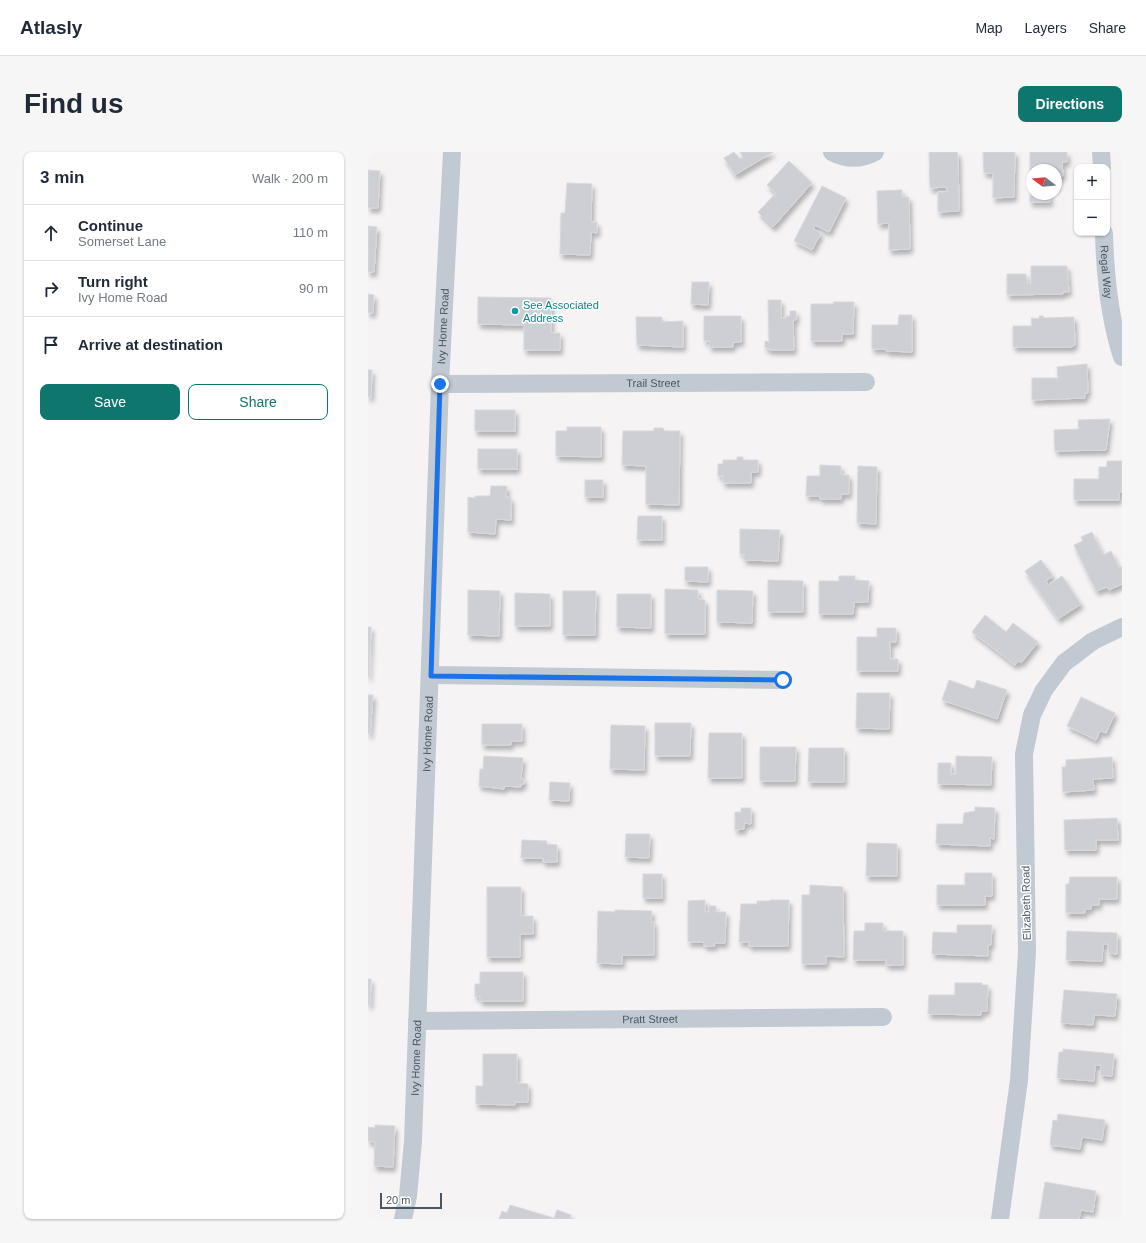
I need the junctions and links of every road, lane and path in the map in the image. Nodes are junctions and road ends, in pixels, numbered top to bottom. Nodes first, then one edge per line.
1 (452, 152) edge
2 (832, 152) edge
3 (875, 152) edge
4 (1104, 236) edge
5 (1122, 357) edge
6 (866, 382) dead end
7 (440, 384) junction
8 (1122, 627) edge
9 (431, 676) junction
10 (783, 680) dead end
11 (883, 1017) dead end
12 (417, 1021) junction
13 (403, 1219) edge
14 (1000, 1219) edge

1 - 7 street, Ivy Home Road
2 - 3 street
4 - 5 street, Regal Way
6 - 7 street, Trail Street
7 - 9 street, Ivy Home Road
8 - 14 street, Elizabeth Road
9 - 10 street
9 - 12 street, Ivy Home Road
11 - 12 street, Pratt Street
12 - 13 street, Ivy Home Road

